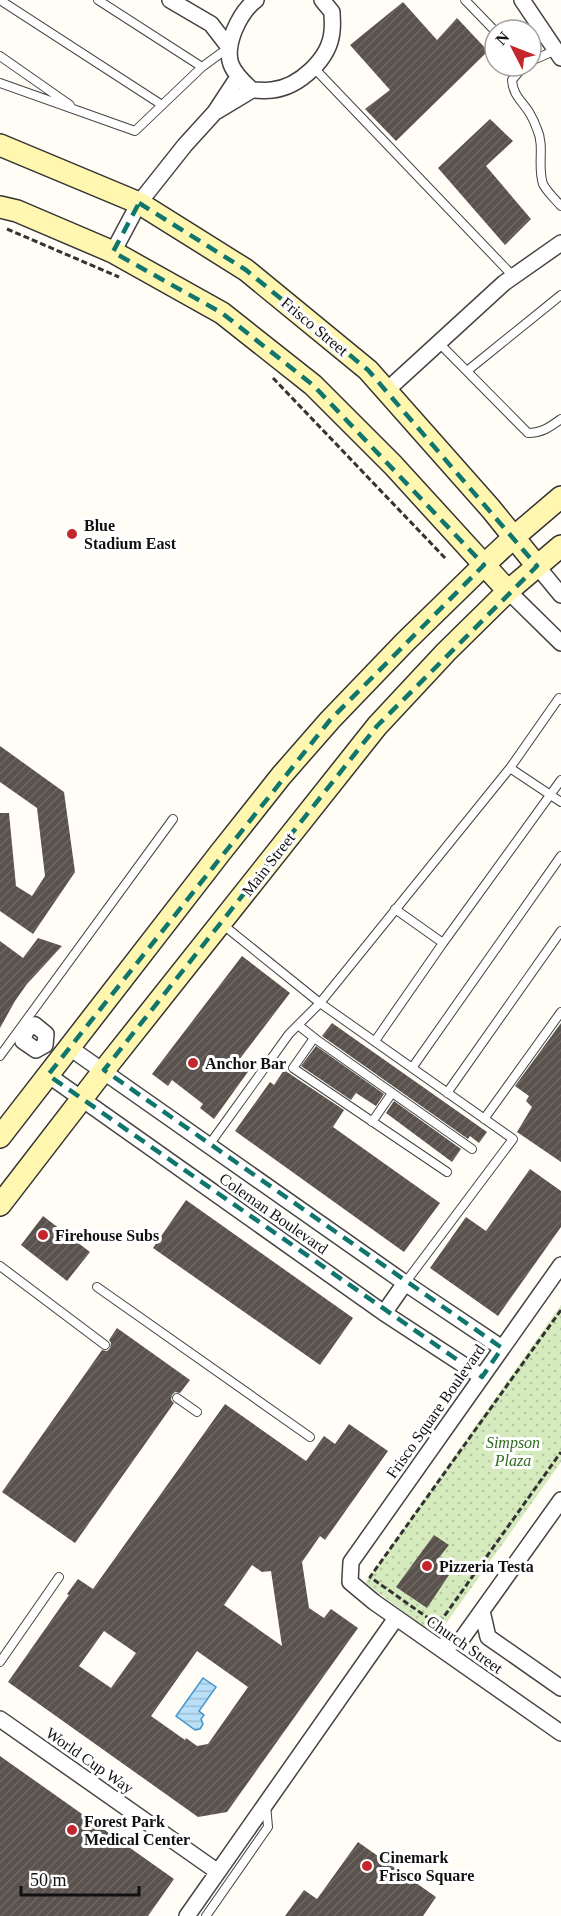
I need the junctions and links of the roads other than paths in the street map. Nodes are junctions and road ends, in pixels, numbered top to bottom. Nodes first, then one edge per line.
1 (0, 0) edge
2 (98, 0) edge
3 (170, 0) edge
4 (465, 0) edge
5 (522, 0) edge
6 (250, 2) edge
7 (331, 4) edge
8 (483, 19) edge
9 (237, 23) junction
10 (211, 24) junction
11 (228, 47) junction
12 (559, 54) edge
13 (0, 56) edge
14 (543, 58) edge
15 (202, 67) junction
16 (314, 68) junction
17 (238, 77) junction
18 (514, 78) edge
19 (0, 83) edge
20 (252, 90) junction
21 (162, 105) junction
22 (81, 112) junction
23 (215, 112) junction
24 (0, 145) edge
25 (139, 203) junction
26 (561, 206) edge
27 (0, 207) edge
28 (561, 243) edge
29 (113, 252) junction
30 (513, 276) junction
31 (561, 295) edge
32 (439, 343) junction
33 (467, 371) junction
34 (386, 391) junction
35 (561, 419) edge
36 (561, 497) edge
37 (514, 537) junction
38 (561, 546) edge
39 (484, 565) junction
40 (537, 566) junction
41 (508, 591) junction
42 (561, 595) edge
43 (561, 643) edge
44 (561, 700) edge
45 (510, 768) junction
46 (561, 780) edge
47 (550, 794) junction
48 (561, 802) edge
49 (173, 819) dead end
50 (561, 856) edge
51 (395, 909) junction
52 (221, 923) junction
53 (561, 931) edge
54 (443, 943) junction
55 (320, 1003) junction
56 (561, 1012) edge
57 (298, 1025) junction
58 (24, 1028) junction
59 (314, 1038) junction
60 (375, 1041) junction
61 (66, 1053) junction
62 (0, 1056) edge
63 (412, 1068) junction
64 (104, 1070) junction
65 (48, 1075) junction
66 (392, 1093) junction
67 (447, 1093) junction
68 (82, 1098) junction
69 (484, 1119) junction
70 (372, 1122) junction
71 (0, 1137) edge
72 (209, 1145) junction
73 (472, 1149) dead end
74 (447, 1172) dead end
75 (0, 1205) edge
76 (561, 1265) edge
77 (0, 1266) edge
78 (405, 1283) junction
79 (97, 1287) dead end
80 (384, 1313) junction
81 (105, 1345) dead end
82 (502, 1348) junction
83 (482, 1377) junction
84 (177, 1398) dead end
85 (197, 1412) dead end
86 (310, 1437) dead end
87 (561, 1500) edge
88 (59, 1577) dead end
89 (350, 1582) joint
90 (482, 1611) junction
91 (396, 1618) junction
92 (439, 1647) junction
93 (0, 1662) edge
94 (561, 1688) edge
95 (2, 1724) edge
96 (561, 1733) edge
97 (266, 1804) junction
98 (218, 1872) junction
99 (187, 1916) edge
100 (206, 1916) edge

1 - 21 lane
2 - 15 lane
3 - 10 street
4 - 8 lane
5 - 12 street
6 - 9 street
7 - 16 street
9 - 10 street
9 - 11 street
10 - 11 street
11 - 15 lane
11 - 17 street
12 - 14 lane
13 - 22 lane
15 - 21 lane
16 - 20 street
16 - 30 lane
17 - 20 street
17 - 23 street
18 - 26 lane
19 - 22 lane
20 - 23 street
21 - 22 lane
23 - 25 street
24 - 25 main road, Frisco Street
25 - 29 street
25 - 34 main road, Frisco Street
27 - 29 main road
28 - 30 street
29 - 39 main road
30 - 32 street
31 - 33 lane
32 - 33 lane
32 - 34 street
33 - 35 lane
34 - 37 main road, Frisco Street
36 - 37 main road
37 - 39 main road
37 - 40 main road, Frisco Street
38 - 40 main road, Main Street
39 - 41 main road
39 - 61 main road
40 - 41 main road, Main Street
40 - 42 street, Frisco Street
41 - 43 street
41 - 52 main road, Main Street
44 - 45 lane
45 - 47 lane
45 - 51 lane
46 - 47 lane
47 - 48 lane
47 - 54 lane
49 - 58 lane
50 - 63 lane
51 - 54 lane
51 - 55 lane
52 - 55 lane
52 - 64 main road, Main Street
53 - 67 lane
54 - 60 lane
55 - 57 lane
55 - 60 lane
56 - 69 lane
57 - 59 lane
57 - 72 lane
58 - 61 street, Coleman Boulevard
58 - 62 lane
59 - 66 lane
59 - 70 lane
60 - 63 lane
61 - 64 street, Coleman Boulevard
61 - 65 main road
63 - 67 lane
64 - 68 main road, Main Street
64 - 72 street, Coleman Boulevard
65 - 68 street, Coleman Boulevard
65 - 71 main road
66 - 70 lane
66 - 73 lane
67 - 69 lane
68 - 75 main road, Main Street
68 - 80 street, Coleman Boulevard
69 - 78 lane
70 - 74 lane
72 - 78 street, Coleman Boulevard
76 - 82 street, Frisco Square Boulevard
77 - 81 lane
78 - 80 street
78 - 82 street, Coleman Boulevard
79 - 86 lane
80 - 83 street, Coleman Boulevard
82 - 83 street, Frisco Square Boulevard
83 - 89 street, Frisco Square Boulevard
84 - 85 lane
87 - 90 street
88 - 93 lane
89 - 91 street, Church Street
90 - 92 street
90 - 94 street, Church Street
91 - 92 street, Church Street
91 - 97 street
92 - 96 street, Church Street
95 - 98 street, World Cup Way
97 - 98 street
97 - 100 lane
98 - 99 street

